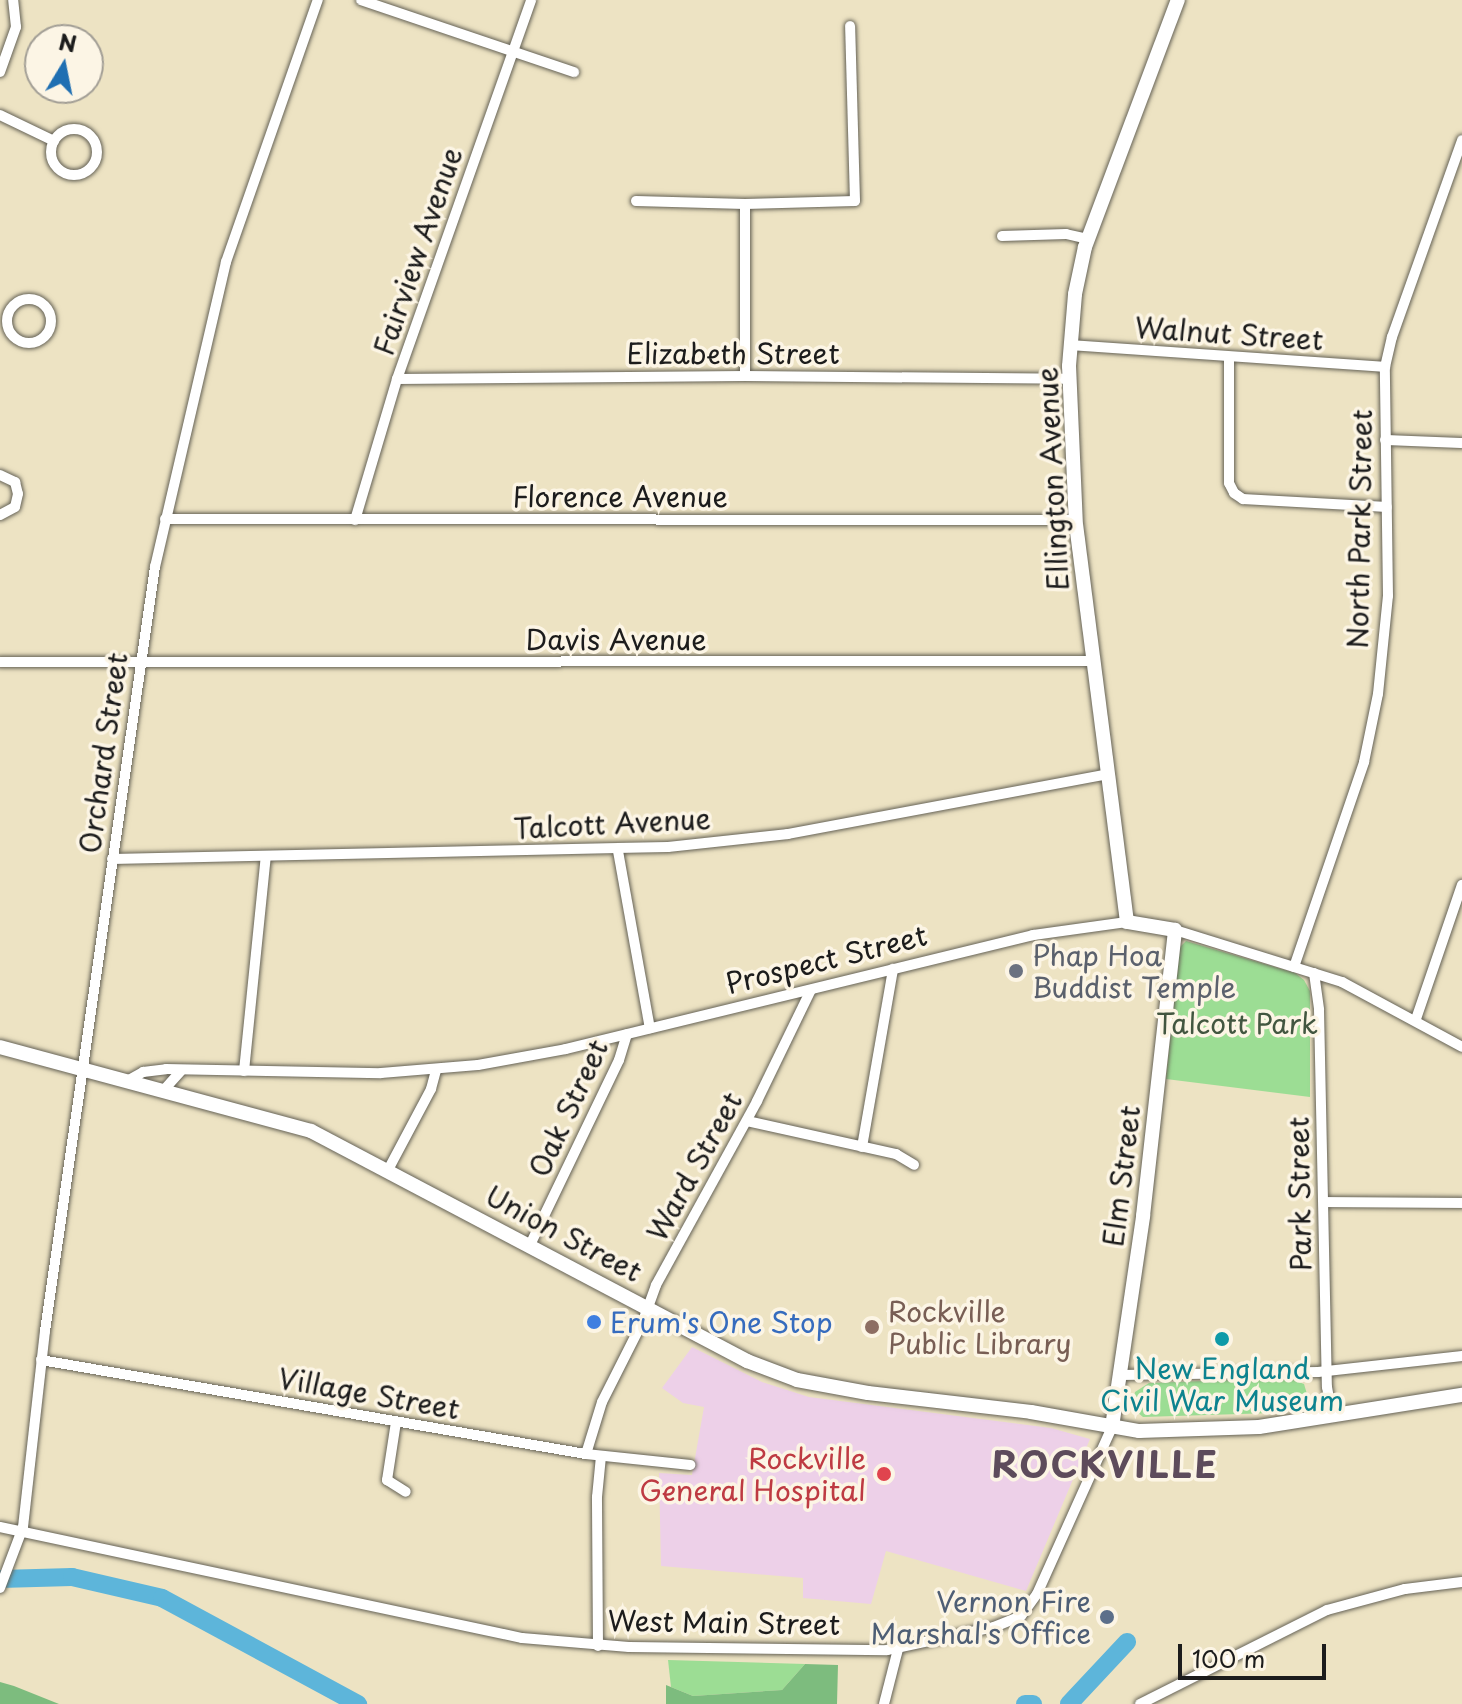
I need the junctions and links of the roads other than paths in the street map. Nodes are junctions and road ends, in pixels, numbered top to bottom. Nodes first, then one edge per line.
1 (13, 0) edge
2 (318, 0) edge
3 (361, 0) edge
4 (531, 0) edge
5 (1178, 0) edge
6 (850, 26) dead end
7 (513, 50) junction
8 (0, 72) edge
9 (574, 72) dead end
10 (0, 115) edge
11 (1462, 140) edge
12 (54, 141) junction
13 (636, 201) dead end
14 (745, 204) junction
15 (1002, 236) dead end
16 (1087, 239) junction
17 (3, 315) edge
18 (1071, 345) junction
19 (1229, 358) junction
20 (1385, 367) junction
21 (745, 376) junction
22 (397, 379) junction
23 (1069, 379) junction
24 (1385, 440) junction
25 (1462, 443) edge
26 (0, 475) edge
27 (1387, 507) junction
28 (0, 515) edge
29 (165, 519) junction
30 (355, 520) junction
31 (1075, 520) junction
32 (1093, 661) junction
33 (0, 662) edge
34 (139, 664) junction
35 (1108, 774) junction
36 (618, 851) junction
37 (266, 856) junction
38 (112, 859) junction
39 (1462, 885) edge
40 (1127, 922) junction
41 (1175, 930) junction
42 (1294, 967) junction
43 (893, 969) junction
44 (1314, 973) junction
45 (811, 990) junction
46 (1416, 1019) junction
47 (650, 1028) junction
48 (627, 1034) junction
49 (0, 1047) edge
50 (1462, 1047) edge
51 (436, 1070) junction
52 (83, 1071) junction
53 (181, 1071) junction
54 (244, 1071) junction
55 (125, 1082) junction
56 (162, 1092) junction
57 (747, 1121) junction
58 (862, 1147) junction
59 (914, 1165) dead end
60 (388, 1170) junction
61 (1324, 1202) junction
62 (1462, 1203) edge
63 (530, 1245) junction
64 (648, 1307) junction
65 (1462, 1356) edge
66 (41, 1360) junction
67 (1326, 1372) junction
68 (1121, 1375) junction
69 (1462, 1395) edge
70 (1332, 1414) junction
71 (396, 1422) junction
72 (1112, 1427) junction
73 (586, 1454) junction
74 (601, 1456) junction
75 (690, 1465) dead end
76 (406, 1492) dead end
77 (0, 1527) edge
78 (22, 1532) junction
79 (1462, 1582) edge
80 (0, 1588) edge
81 (598, 1646) junction
82 (898, 1649) junction
83 (884, 1704) edge
84 (1140, 1704) edge

1 - 8 street
2 - 29 street, Orchard Street
3 - 7 street
4 - 7 street, Fairview Avenue
5 - 16 main road, Ellington Avenue
6 - 14 street
7 - 9 street
7 - 22 street, Fairview Avenue
10 - 12 street
11 - 20 street, North Park Street
12 - 12 street
13 - 14 street
14 - 21 street
15 - 16 street
16 - 18 main road, Ellington Avenue
17 - 17 street
18 - 19 street, Walnut Street
18 - 23 main road, Ellington Avenue
19 - 20 street, Walnut Street
19 - 27 street
20 - 24 street, North Park Street
21 - 22 street, Elizabeth Street
21 - 23 street, Elizabeth Street
22 - 30 street, Fairview Avenue
23 - 31 main road, Ellington Avenue
24 - 25 street
24 - 27 street, North Park Street
26 - 28 street
27 - 42 street, North Park Street
29 - 30 street, Florence Avenue
29 - 34 street, Orchard Street
30 - 31 street, Florence Avenue
31 - 32 main road, Ellington Avenue
32 - 34 street, Davis Avenue
32 - 35 main road, Ellington Avenue
33 - 34 street, Davis Avenue
34 - 38 street, Orchard Street
35 - 36 street, Talcott Avenue
35 - 40 main road, Ellington Avenue
36 - 37 street, Talcott Avenue
36 - 47 street, Oak Street
37 - 38 street, Talcott Avenue
37 - 54 street
38 - 52 street, Orchard Street
39 - 46 street
40 - 41 main road, Prospect Street
40 - 43 street, Prospect Street
41 - 42 street, Prospect Street
41 - 68 main road, Elm Street
42 - 44 street, Prospect Street
43 - 45 street, Prospect Street
43 - 58 street
44 - 46 street, Prospect Street
44 - 61 street, Park Street
45 - 47 street, Prospect Street
45 - 57 street, Ward Street
46 - 50 street, Prospect Street
47 - 48 street, Prospect Street
48 - 51 street, Prospect Street
48 - 63 street, Oak Street
49 - 52 main road, Union Street
51 - 54 street, Prospect Street
51 - 60 street
52 - 55 main road, Union Street
52 - 66 street, Orchard Street
53 - 54 street, Prospect Street
53 - 55 street, Prospect Street
53 - 56 street
55 - 56 main road, Union Street
56 - 60 main road, Union Street
57 - 58 street
57 - 64 street, Ward Street
58 - 59 street
60 - 63 main road, Union Street
61 - 62 street
61 - 67 street, Park Street
63 - 64 main road, Union Street
64 - 72 main road, Union Street
64 - 73 street, Ward Street
65 - 67 street
66 - 71 street, Village Street
66 - 78 street, Orchard Street
67 - 68 street
67 - 70 street, Park Street
68 - 72 main road, Elm Street
69 - 70 main road
70 - 72 main road
71 - 73 street, Village Street
71 - 76 street
72 - 82 street, West Main Street
73 - 74 street, Village Street
74 - 75 street, Village Street
74 - 81 street
77 - 78 street, West Main Street
78 - 80 street, Orchard Street
78 - 81 street, West Main Street
79 - 84 street
81 - 82 street, West Main Street
82 - 83 street

